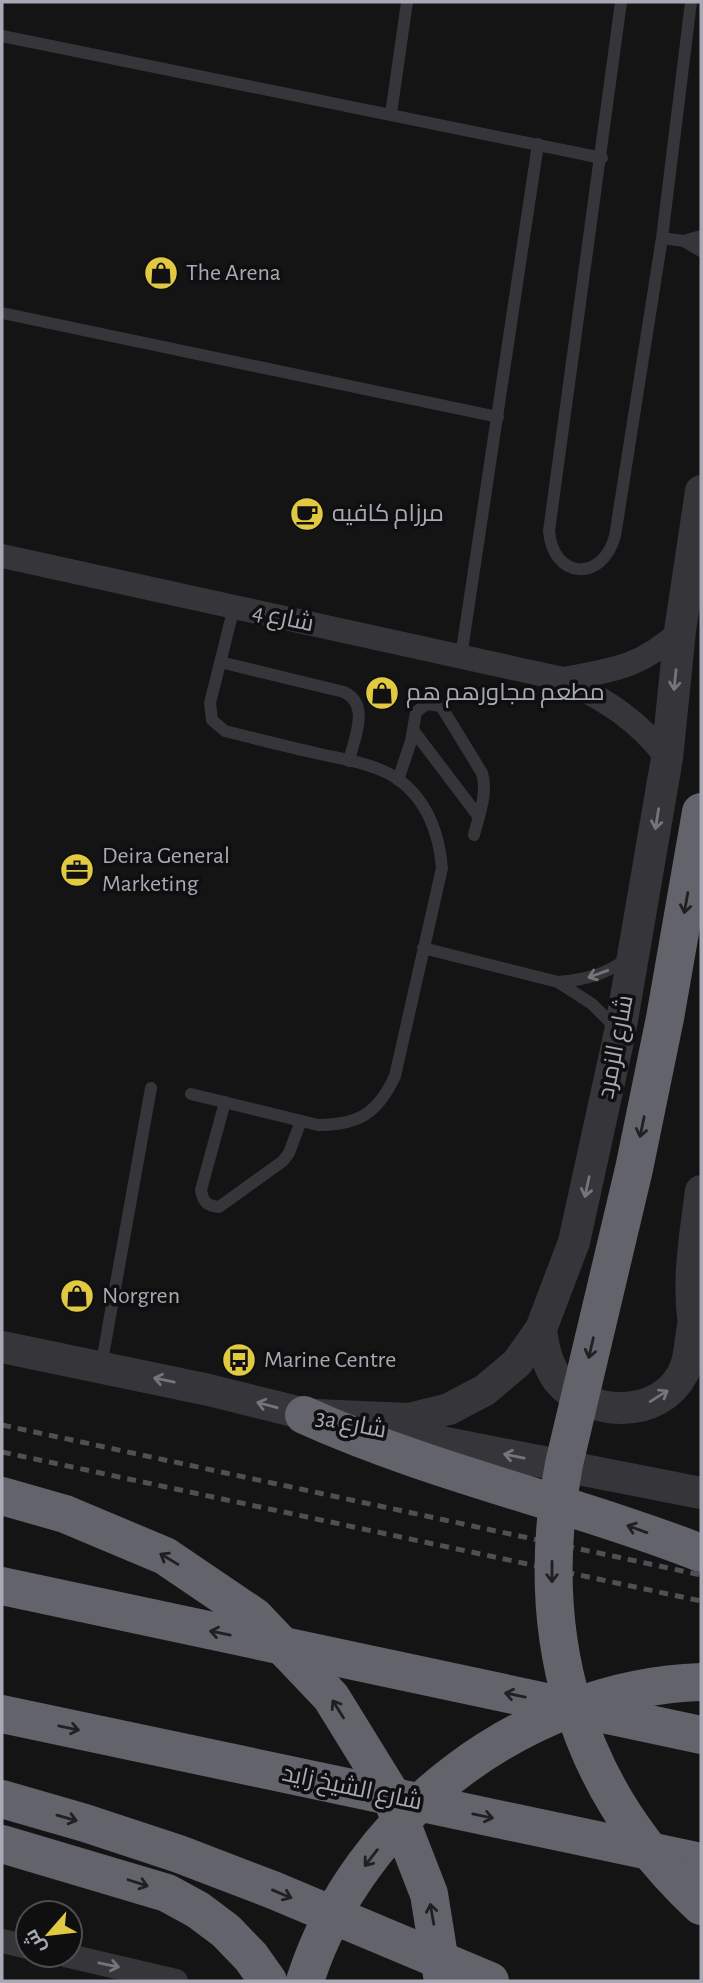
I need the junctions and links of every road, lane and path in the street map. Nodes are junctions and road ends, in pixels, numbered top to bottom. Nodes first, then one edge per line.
1 (407, 2) edge
2 (621, 2) edge
3 (691, 2) edge
4 (2, 36) edge
5 (391, 114) junction
6 (538, 144) junction
7 (602, 158) junction
8 (701, 236) edge
9 (662, 238) junction
10 (684, 241) junction
11 (701, 251) edge
12 (2, 313) edge
13 (498, 417) junction
14 (701, 491) edge
15 (2, 556) edge
16 (234, 607) junction
17 (680, 631) junction
18 (461, 657) junction
19 (220, 662) junction
20 (563, 679) junction
21 (413, 730) junction
22 (667, 758) junction
23 (349, 761) junction
24 (398, 780) junction
25 (701, 812) edge
26 (478, 817) junction
27 (474, 835) dead end
28 (424, 948) junction
29 (634, 954) junction
30 (558, 982) junction
31 (620, 1032) junction
32 (151, 1088) dead end
33 (191, 1094) dead end
34 (225, 1102) junction
35 (301, 1121) junction
36 (701, 1191) edge
37 (693, 1326) junction
38 (541, 1329) junction
39 (2, 1346) edge
40 (701, 1358) edge
41 (101, 1367) junction
42 (304, 1415) junction
43 (701, 1493) edge
44 (2, 1496) edge
45 (701, 1553) edge
46 (2, 1587) edge
47 (701, 1682) edge
48 (2, 1714) edge
49 (701, 1735) edge
50 (2, 1799) edge
51 (2, 1844) edge
52 (701, 1862) edge
53 (701, 1906) edge
54 (84, 1959) edge
55 (165, 1978) edge
56 (268, 1981) edge
57 (305, 1981) edge
58 (443, 1981) edge
59 (487, 1981) edge

1 - 5 lane
2 - 7 lane
3 - 9 lane
4 - 5 lane
5 - 6 lane
6 - 7 lane
6 - 13 lane
7 - 9 lane
8 - 10 lane
9 - 10 lane
10 - 11 lane
12 - 13 lane
13 - 18 lane
14 - 17 street, شارع الزمرد
15 - 16 street, شارع 4
16 - 18 street, شارع 4
16 - 19 lane
17 - 20 street, شارع 4
17 -> 22 street, شارع الزمرد
18 - 20 street, شارع 4
19 - 23 lane
19 - 23 lane
20 - 22 street, شارع 4
21 - 24 lane
21 - 26 lane
21 - 26 lane
22 -> 29 street, شارع الزمرد
23 - 24 lane
24 - 28 lane
25 -> 53 highway, bridge
26 - 27 lane
28 - 30 lane
28 - 35 lane
29 -> 30 lane
29 - 31 street, شارع الزمرد
30 - 31 lane
31 -> 38 street, شارع الزمرد
32 - 41 lane
33 - 34 lane
34 - 35 lane
34 - 35 lane
36 - 37 street
38 -> 37 street
37 - 40 street
38 - 42 street, شارع الزمرد
39 - 41 street, 3a شارع
42 -> 41 street, 3a شارع
43 -> 42 street, 3a شارع
45 -> 42 highway
58 -> 44 highway, bridge
49 -> 46 highway
47 -> 57 highway, bridge
48 -> 52 highway, شارع الشيخ زايد
50 -> 59 highway
51 -> 56 highway
54 -> 55 street

